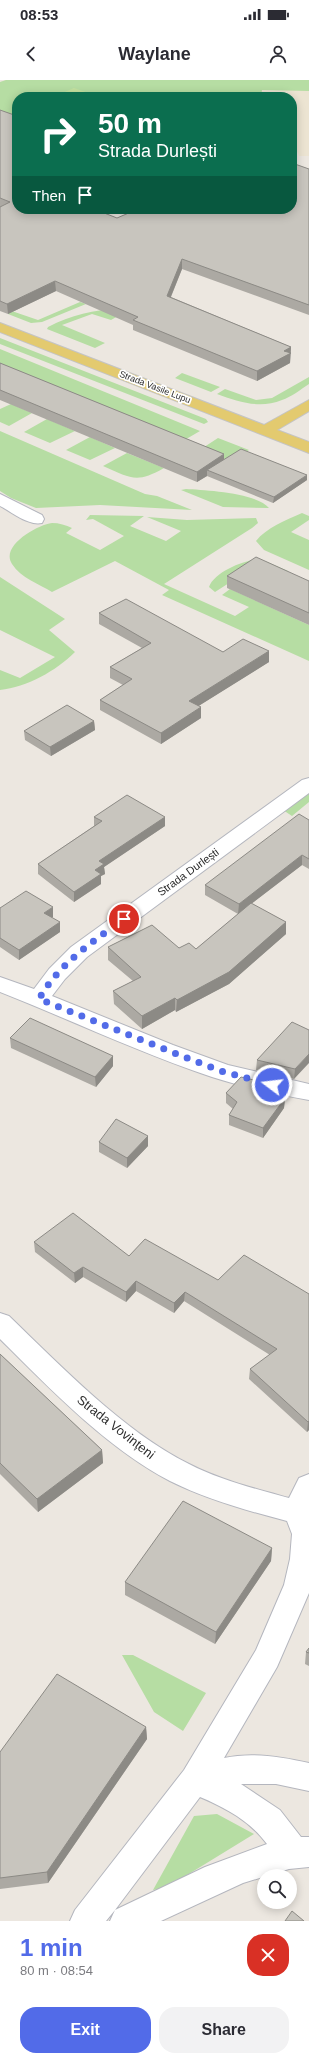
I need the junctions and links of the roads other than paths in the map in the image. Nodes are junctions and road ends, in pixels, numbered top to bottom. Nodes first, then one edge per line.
1 (0, 326) edge
2 (309, 405) edge
3 (266, 430) junction
4 (309, 448) edge
5 (0, 499) edge
6 (36, 519) dead end
7 (309, 784) edge
8 (0, 984) edge
9 (39, 999) junction
10 (309, 1092) edge
11 (0, 1323) edge
12 (304, 1499) edge
13 (309, 1777) edge
14 (195, 1780) junction
15 (301, 1852) edge
16 (86, 1921) edge
17 (126, 1921) edge

1 - 3 main road, Strada Vasile Lupu
2 - 3 main road
3 - 4 main road, Strada Vasile Lupu
5 - 6 street
7 - 9 street, Strada Durlești
8 - 9 street
9 - 10 street
11 - 12 street, Strada Vovințeni
12 - 14 street
13 - 14 street
14 - 15 street
14 - 16 street
15 - 17 street

